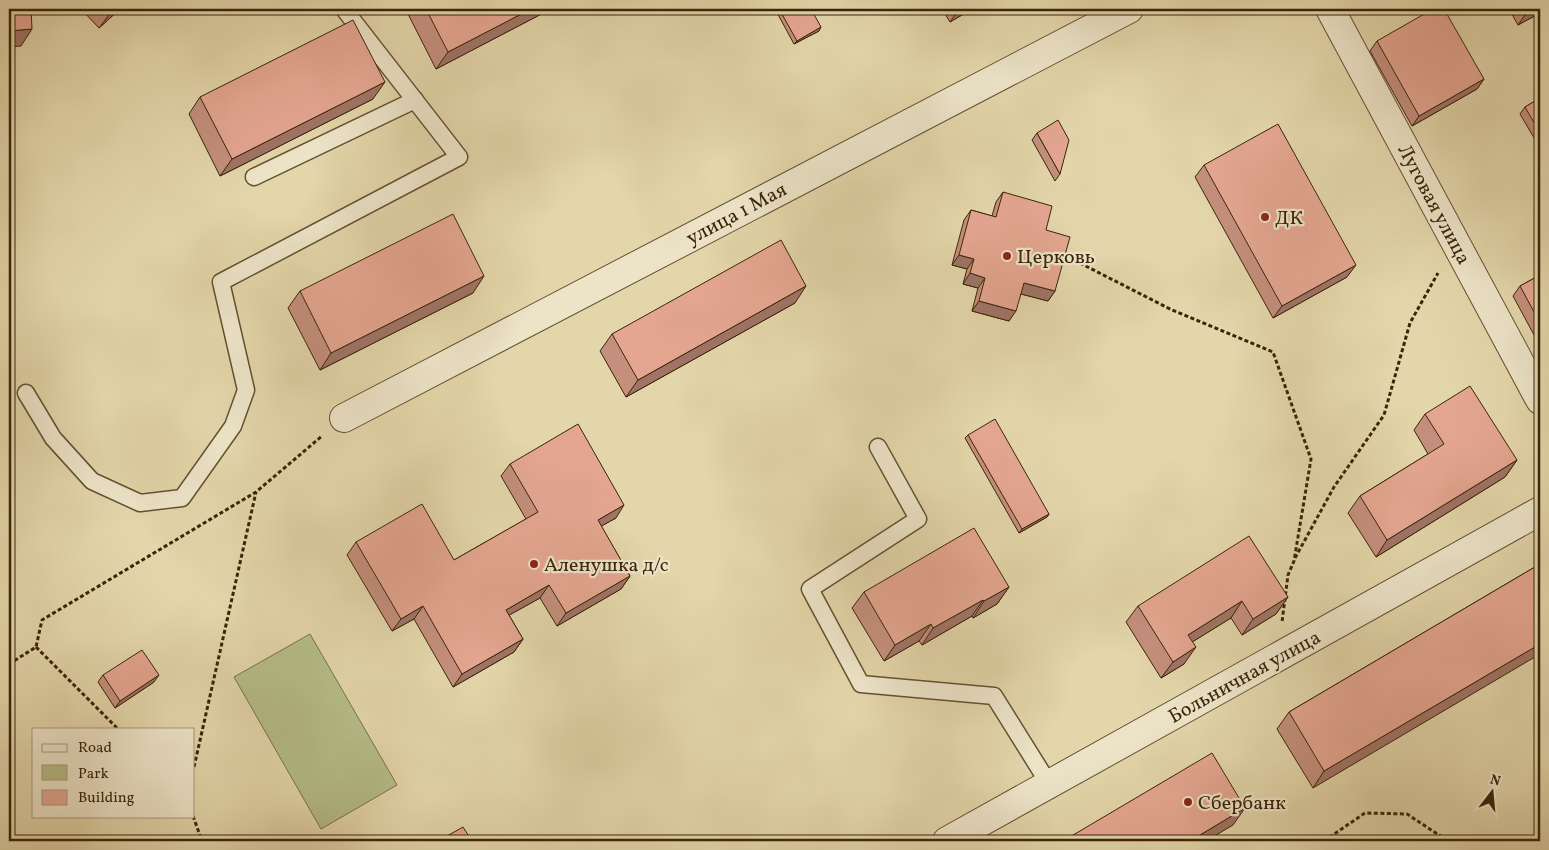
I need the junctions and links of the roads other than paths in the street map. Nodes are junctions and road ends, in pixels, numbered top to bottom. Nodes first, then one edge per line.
1 (1129, 9) edge
2 (1330, 9) edge
3 (348, 10) edge
4 (415, 100) junction
5 (254, 177) edge
6 (26, 393) dead end
7 (1540, 400) edge
8 (344, 418) road end
9 (878, 446) dead end
10 (1540, 510) edge
11 (1049, 784) junction
12 (947, 841) edge

1 - 8 street, улица 1 Мая
2 - 7 street, Луговая улица
3 - 4 lane
4 - 5 lane
4 - 6 lane
9 - 11 lane
10 - 11 street, Больничная улица
11 - 12 street, Больничная улица

